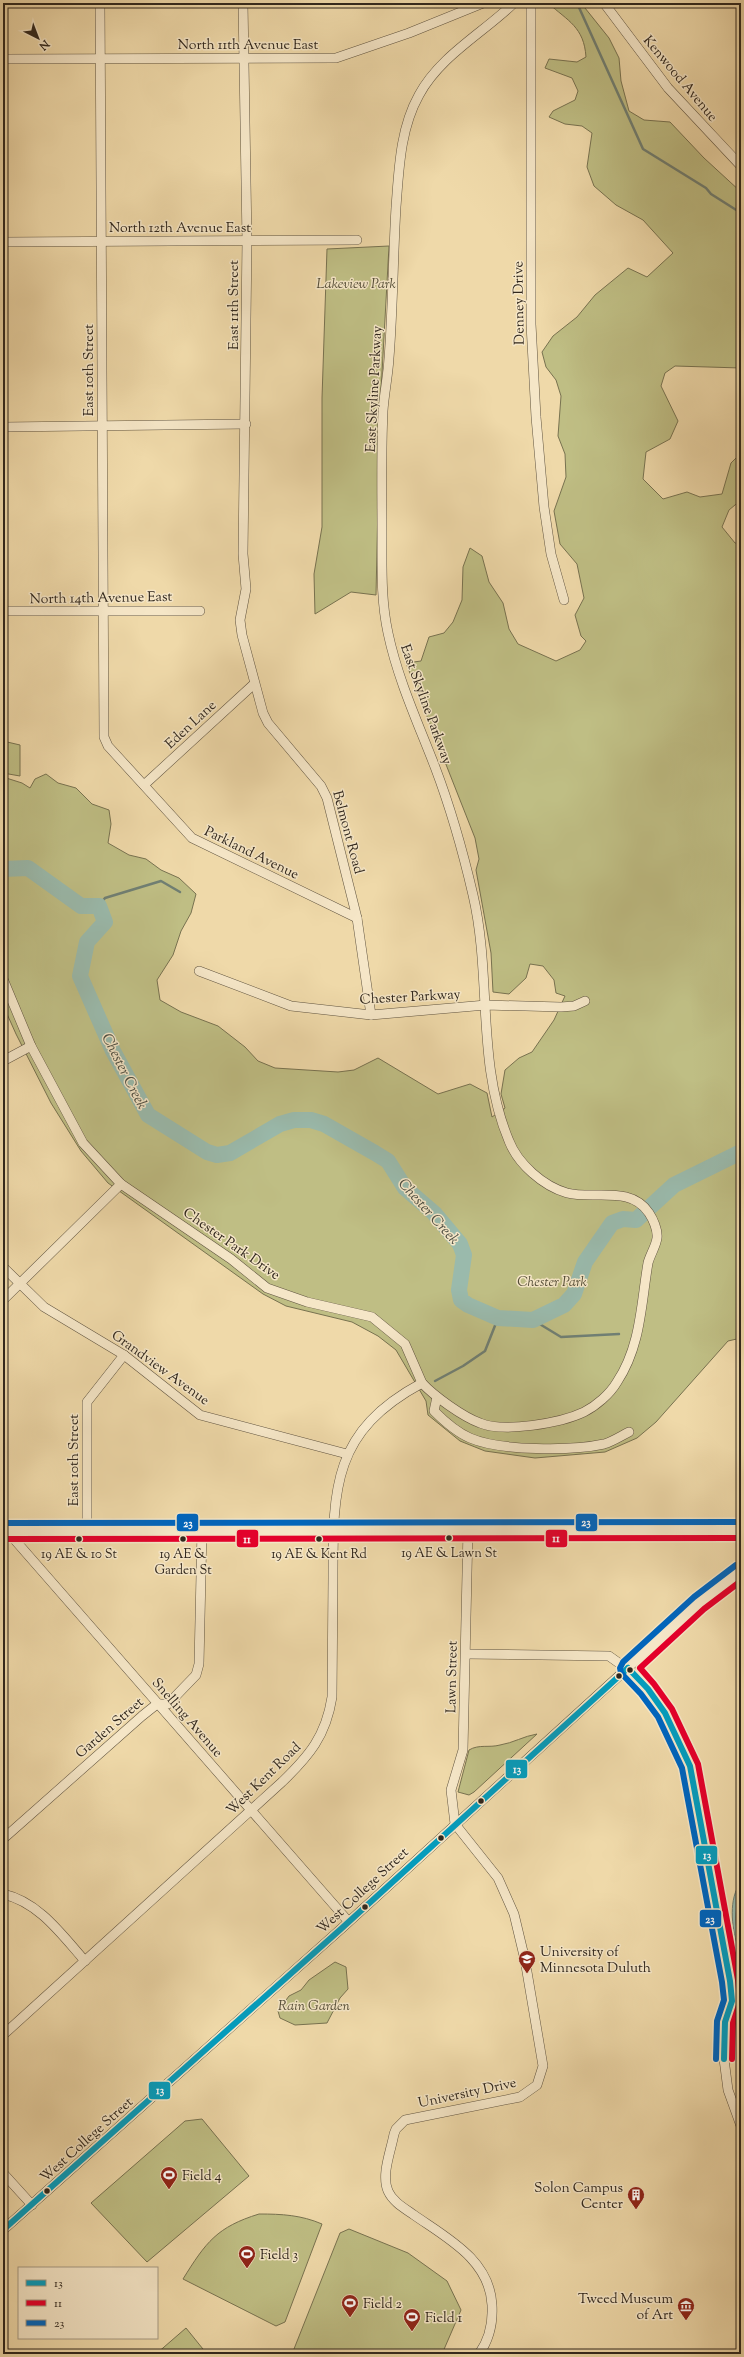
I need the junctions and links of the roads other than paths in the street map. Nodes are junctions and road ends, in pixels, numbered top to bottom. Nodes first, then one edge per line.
1 (100, 3) edge
2 (243, 3) edge
3 (483, 3) edge
4 (514, 3) edge
5 (531, 3) edge
6 (604, 3) edge
7 (100, 57) junction
8 (3, 58) edge
9 (243, 60) junction
10 (741, 166) edge
11 (357, 240) dead end
12 (247, 241) junction
13 (3, 242) edge
14 (103, 242) junction
15 (246, 424) junction
16 (3, 427) edge
17 (102, 427) junction
18 (564, 600) dead end
19 (243, 606) joint
20 (104, 610) junction
21 (3, 611) edge
22 (200, 611) dead end
23 (254, 684) junction
24 (104, 737) joint
25 (144, 785) junction
26 (357, 918) junction
27 (199, 971) dead end
28 (3, 979) edge
29 (585, 1001) dead end
30 (486, 1005) junction
31 (371, 1015) junction
32 (31, 1046) junction
33 (3, 1061) edge
34 (121, 1184) junction
35 (656, 1233) joint
36 (3, 1267) edge
37 (20, 1283) junction
38 (3, 1300) edge
39 (124, 1355) junction
40 (422, 1383) junction
41 (436, 1397) junction
42 (629, 1432) dead end
43 (347, 1454) junction
44 (202, 1529) junction
45 (468, 1529) junction
46 (87, 1530) junction
47 (334, 1530) junction
48 (741, 1530) edge
49 (5, 1531) edge
50 (741, 1571) edge
51 (466, 1654) junction
52 (628, 1668) junction
53 (157, 1704) junction
54 (251, 1811) junction
55 (455, 1824) junction
56 (3, 1839) edge
57 (3, 1894) edge
58 (348, 1921) junction
59 (726, 1953) tunnel mouth
60 (85, 1961) junction
61 (730, 1981) tunnel mouth
62 (3, 2035) edge
63 (741, 2126) edge
64 (3, 2173) edge
65 (32, 2205) junction
66 (3, 2230) edge
67 (479, 2354) edge

1 - 7 street, East 10th Street
2 - 9 street, East 11th Street
3 - 9 street, North 11th Avenue East
4 - 30 street, East Skyline Parkway
5 - 18 street, Denney Drive
6 - 10 street, Kenwood Avenue
7 - 8 street, North 11th Avenue East
7 - 9 street, North 11th Avenue East
7 - 14 street, East 10th Street
9 - 12 street, East 11th Street
11 - 12 street, North 12th Avenue East
12 - 14 street, North 12th Avenue East
12 - 15 street, East 11th Street
13 - 14 street, North 12th Avenue East
14 - 17 street, East 10th Street
15 - 17 street
15 - 19 street, East 11th Street
16 - 17 street
17 - 20 street, East 10th Street
19 - 23 street, Belmont Road
20 - 21 street, North 14th Avenue East
20 - 22 street, North 14th Avenue East
20 - 24 street, East 10th Street
23 - 25 street, Eden Lane
23 - 26 street, Belmont Road
24 - 25 street, Parkland Avenue
25 - 26 street, Parkland Avenue
26 - 31 street, Belmont Road
27 - 31 street, Chester Parkway
28 - 32 street, Chester Park Drive
29 - 30 street, Chester Parkway
30 - 31 street, Chester Parkway
30 - 35 street, East Skyline Parkway
32 - 33 street
32 - 34 street, Chester Park Drive
34 - 37 street
34 - 40 street, Chester Park Drive
35 - 41 street, Chester Park Drive
36 - 37 street, Grandview Avenue
37 - 38 street
37 - 39 street, Grandview Avenue
39 - 43 street, Grandview Avenue
39 - 46 street, East 10th Street
40 - 41 street, Chester Park Drive
40 - 43 street, West Kent Road
41 - 42 street
43 - 47 street, West Kent Road
44 - 46 street
44 - 47 street
44 - 53 street, Garden Street
45 - 47 street
45 - 48 street
45 - 51 street, Lawn Street
46 - 49 street
47 - 54 street, West Kent Road
49 - 53 street, Snelling Avenue
50 - 52 street, West College Street
51 - 52 street
51 - 55 street, Lawn Street
52 - 55 street, West College Street
52 - 59 street
53 - 54 street, Snelling Avenue
53 - 56 street, Garden Street
54 - 58 street, Snelling Avenue
54 - 60 street, West Kent Road
55 - 58 street, West College Street
55 - 67 street, University Drive
57 - 60 street
58 - 65 street, West College Street
60 - 62 street, West Kent Road
61 - 63 street
64 - 65 street
65 - 66 street, West College Street

